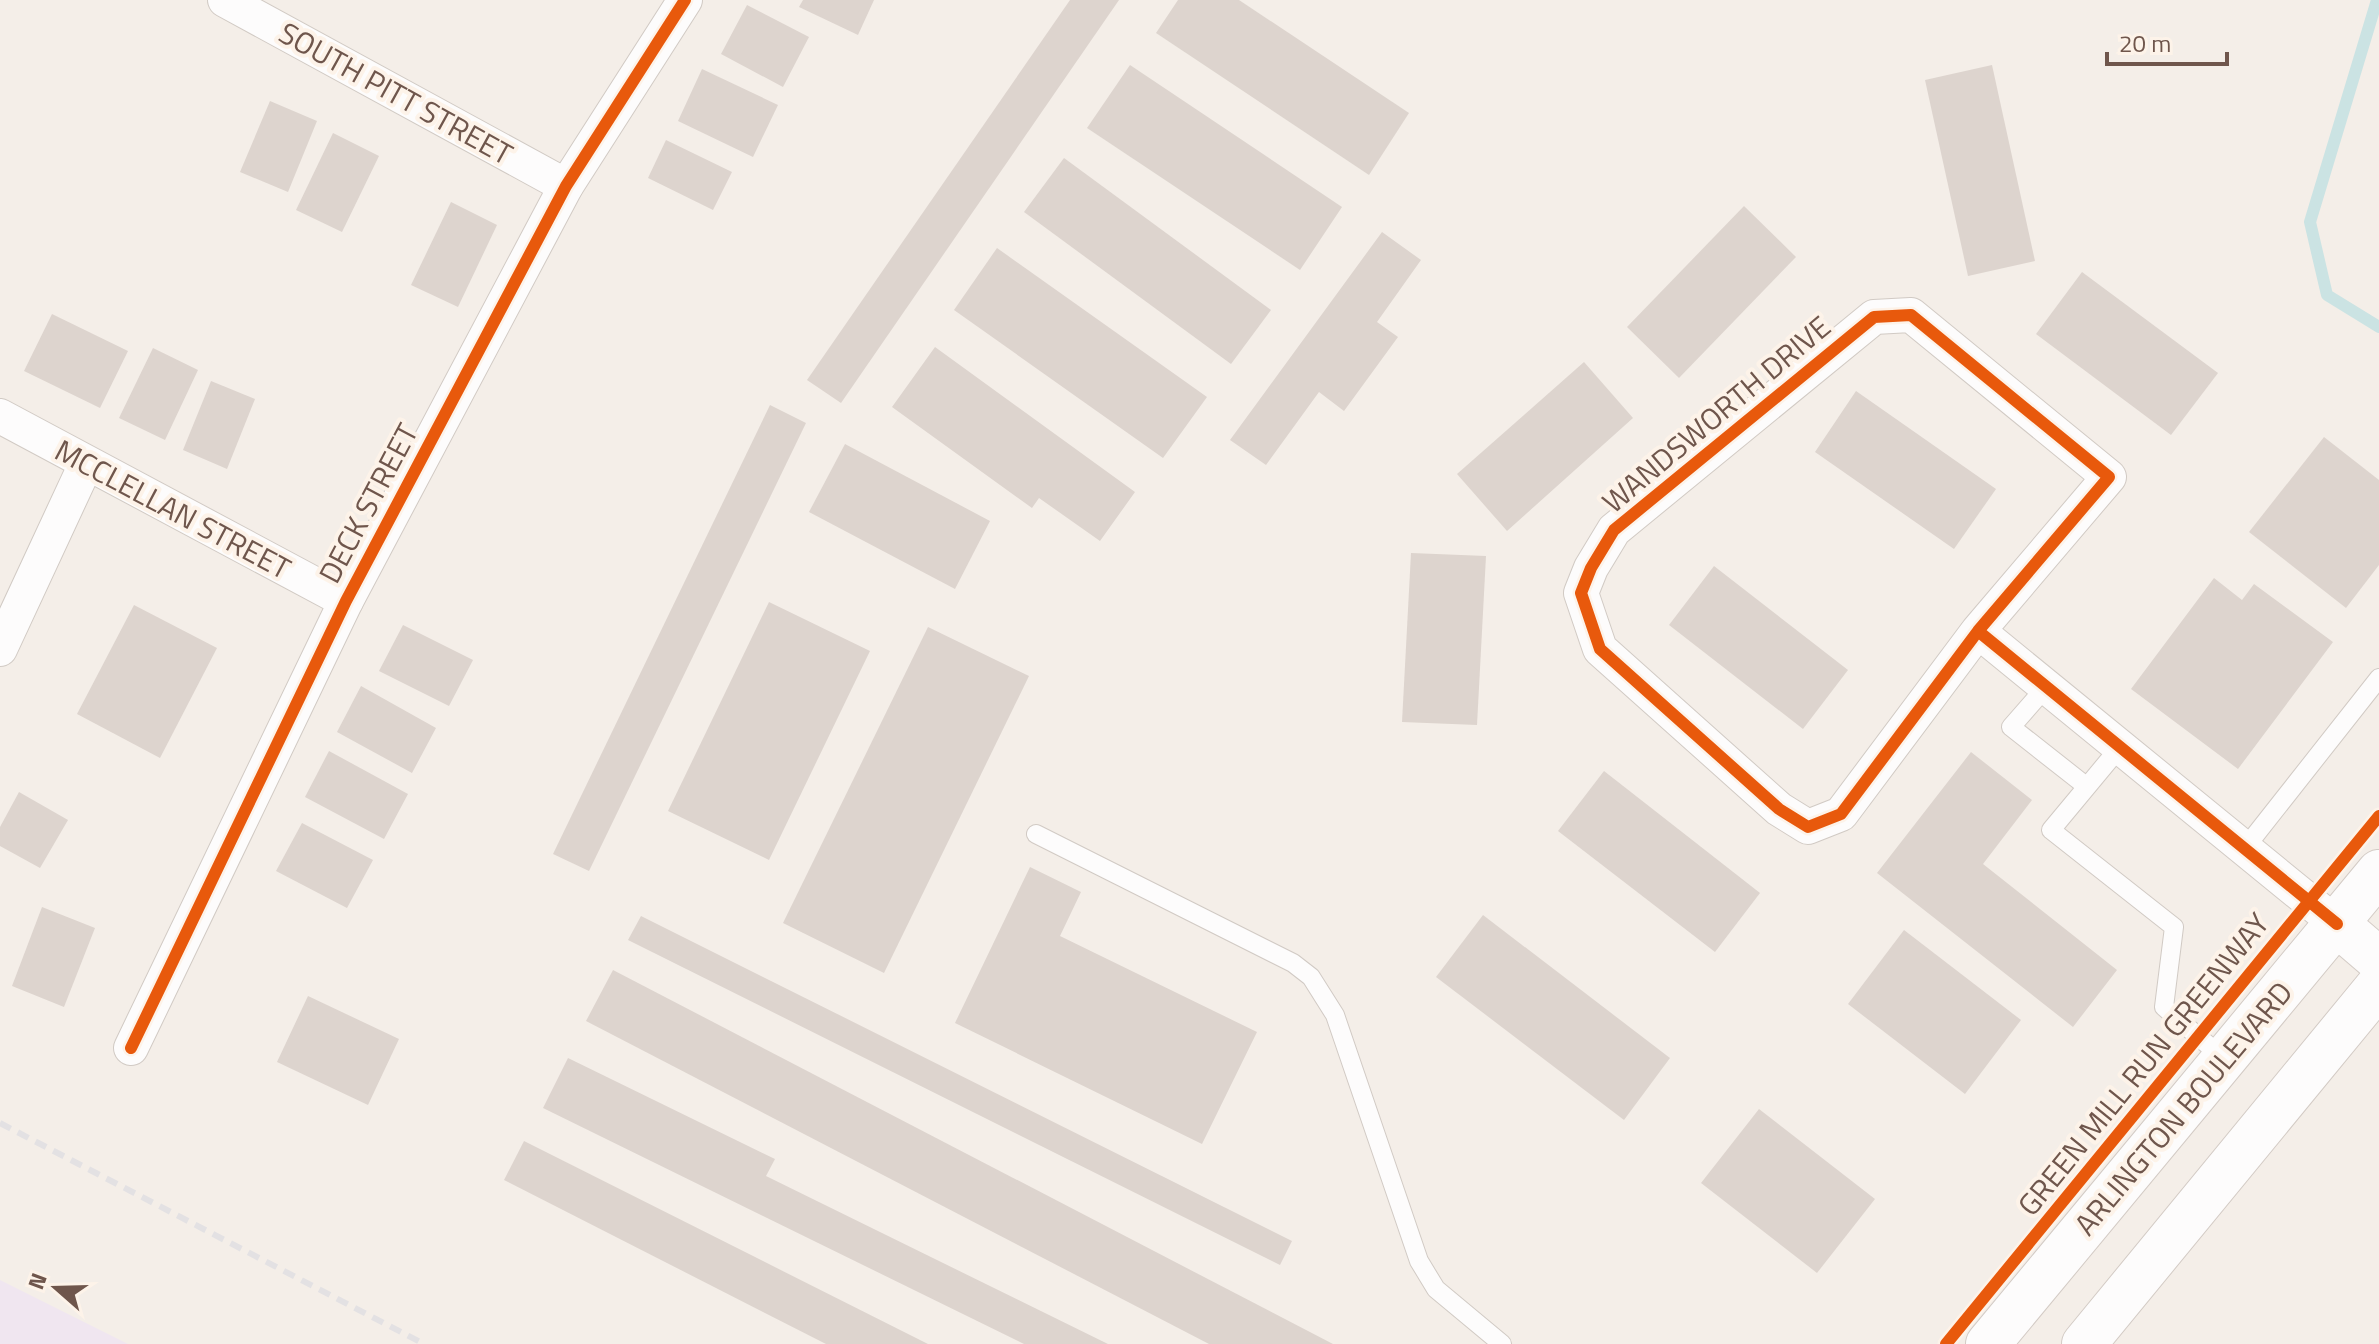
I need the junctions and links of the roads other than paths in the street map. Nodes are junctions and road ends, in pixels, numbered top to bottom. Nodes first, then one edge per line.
1 (225, 0) edge
2 (685, 0) edge
3 (566, 186) junction
4 (0, 416) edge
5 (86, 464) junction
6 (346, 601) junction
7 (1978, 631) junction
8 (0, 649) edge
9 (2379, 678) edge
10 (2046, 687) junction
11 (2120, 747) junction
12 (2086, 786) junction
13 (1036, 834) dead end
14 (2245, 848) junction
15 (2379, 872) edge
16 (2337, 924) junction
17 (2379, 960) edge
18 (2379, 985) edge
19 (131, 1048) dead end
20 (2223, 1058) junction
21 (1502, 1344) edge
22 (1988, 1344) edge
23 (2084, 1344) edge

1 - 3 street, SOUTH PITT STREET
2 - 3 street, DECK STREET
3 - 6 street, DECK STREET
4 - 5 street, MCCLELLAN STREET
5 - 6 street, MCCLELLAN STREET
5 - 8 street
6 - 19 street, DECK STREET
7 - 7 street, WANDSWORTH DRIVE
7 - 10 street
9 - 14 lane
10 - 11 street
10 - 12 lane
11 - 12 lane
11 - 14 street
12 - 20 lane
13 - 21 lane
14 - 16 street
15 - 16 main road, ARLINGTON BOULEVARD
16 - 17 main road
16 - 20 main road, ARLINGTON BOULEVARD
18 - 23 main road
20 - 22 main road, ARLINGTON BOULEVARD

